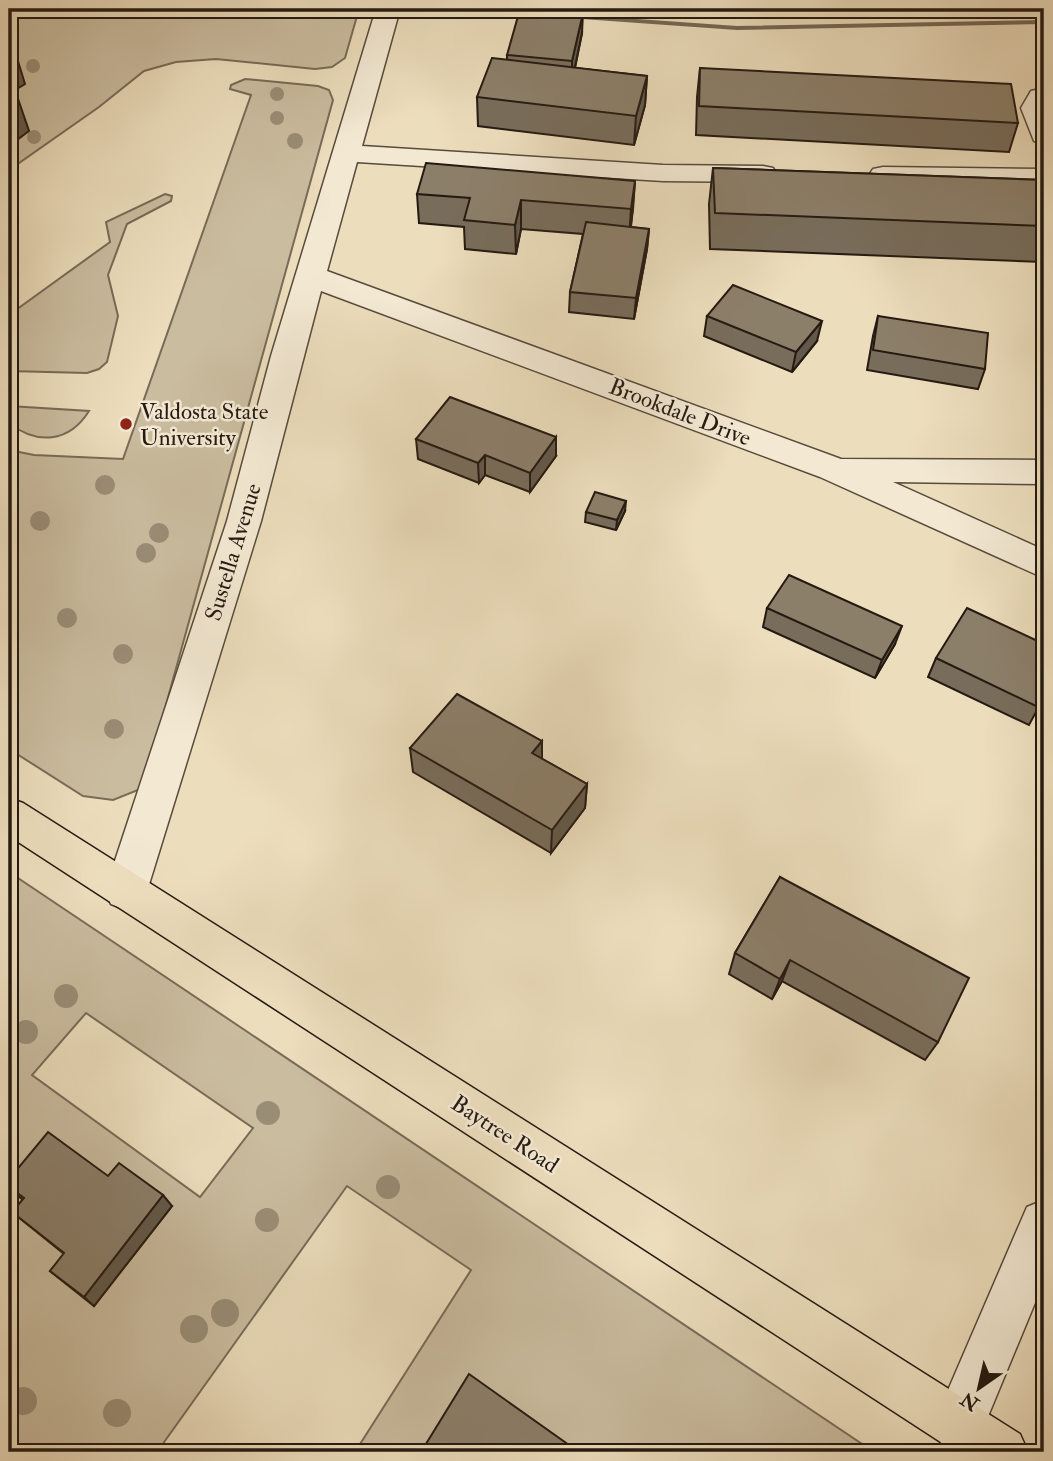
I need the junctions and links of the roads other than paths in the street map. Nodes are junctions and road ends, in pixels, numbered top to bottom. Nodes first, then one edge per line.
1 (388, 9) edge
2 (1044, 96) edge
3 (1044, 135) edge
4 (343, 165) junction
5 (786, 174) edge
6 (854, 175) edge
7 (1044, 177) edge
8 (532, 189) edge
9 (310, 276) junction
10 (832, 468) junction
11 (1044, 472) edge
12 (1044, 565) edge
13 (9, 815) edge
14 (126, 891) junction
15 (1044, 1224) edge
16 (1035, 1274) edge
17 (960, 1425) junction
18 (1002, 1452) edge

1 - 4 street, Sustella Avenue
2 - 3 street
4 - 5 street
4 - 8 street
4 - 9 street, Sustella Avenue
6 - 7 street
9 - 10 street, Brookdale Drive
9 - 14 street, Sustella Avenue
10 - 11 street
10 - 12 street, Brookdale Drive
13 - 14 main road, Baytree Road
14 - 17 main road, Baytree Road
15 - 16 street
16 - 17 street
17 - 18 main road, Baytree Road

